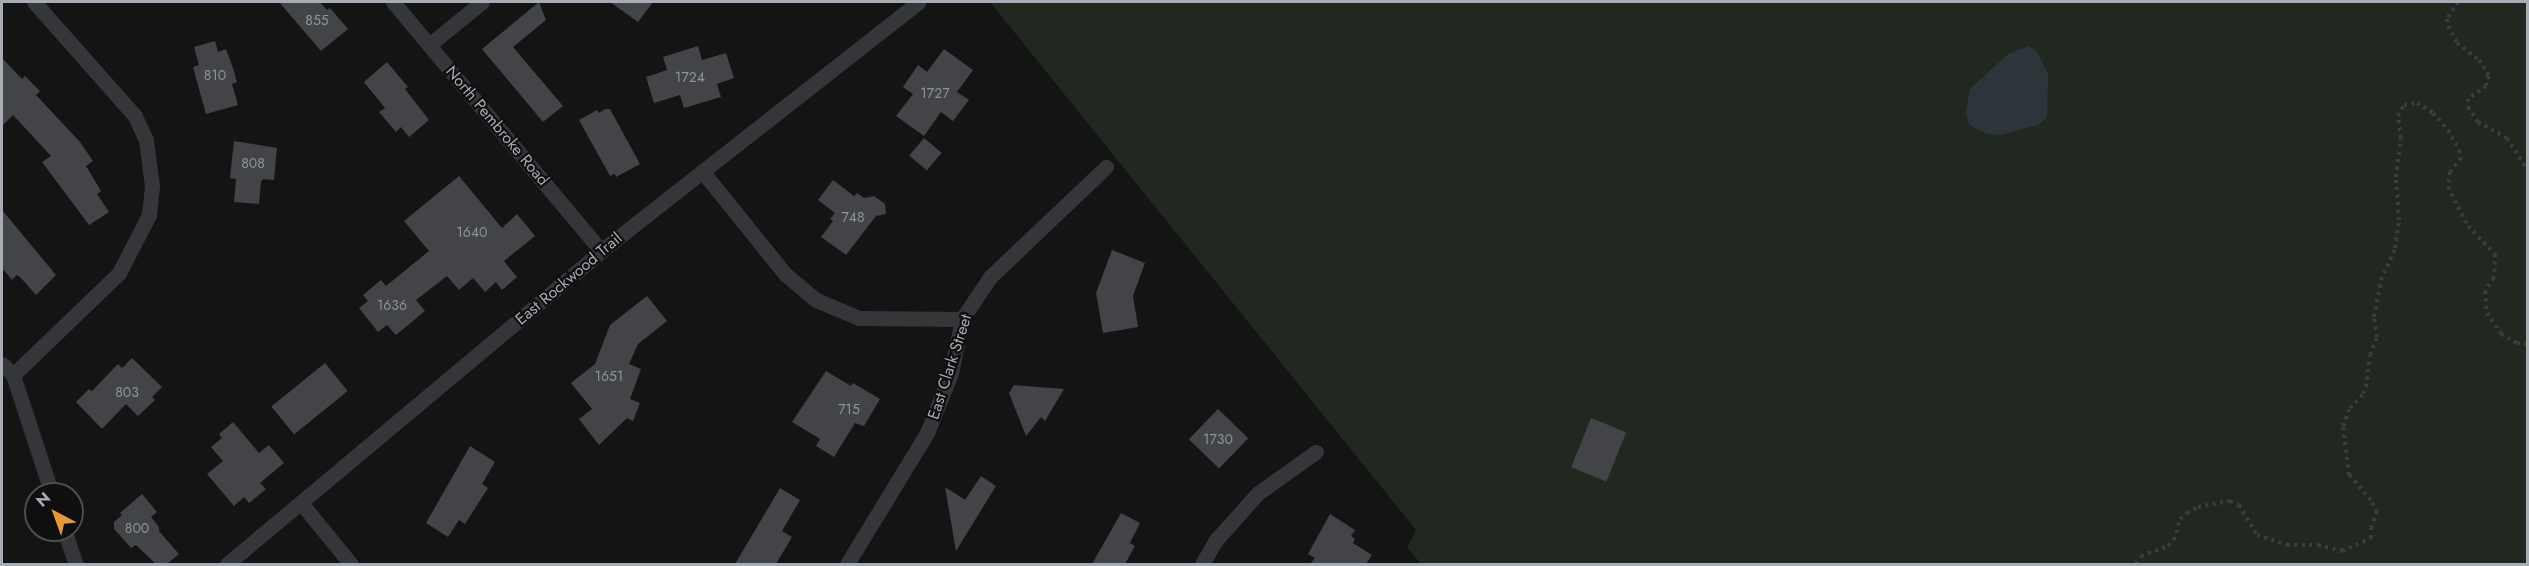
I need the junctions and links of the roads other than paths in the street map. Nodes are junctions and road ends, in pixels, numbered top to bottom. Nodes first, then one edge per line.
1 (34, 2) edge
2 (393, 2) edge
3 (482, 2) edge
4 (918, 2) edge
5 (429, 45) junction
6 (1106, 167) dead end
7 (702, 171) junction
8 (601, 251) junction
9 (962, 319) junction
10 (2, 364) edge
11 (13, 375) junction
12 (1316, 452) dead end
13 (48, 482) edge
14 (301, 503) junction
15 (68, 542) edge
16 (76, 564) edge
17 (227, 564) edge
18 (351, 564) edge
19 (847, 564) edge
20 (1202, 564) edge

1 - 11 street
2 - 5 street, North Pembroke Road
3 - 5 street
4 - 7 street, East Rockwood Trail
5 - 8 street, North Pembroke Road
6 - 9 street, East Clark Street
7 - 8 street, East Rockwood Trail
7 - 9 street
8 - 14 street, East Rockwood Trail
9 - 19 street, East Clark Street
10 - 11 street
11 - 13 street
12 - 20 street
14 - 17 street, East Rockwood Trail
14 - 18 street
15 - 16 street

